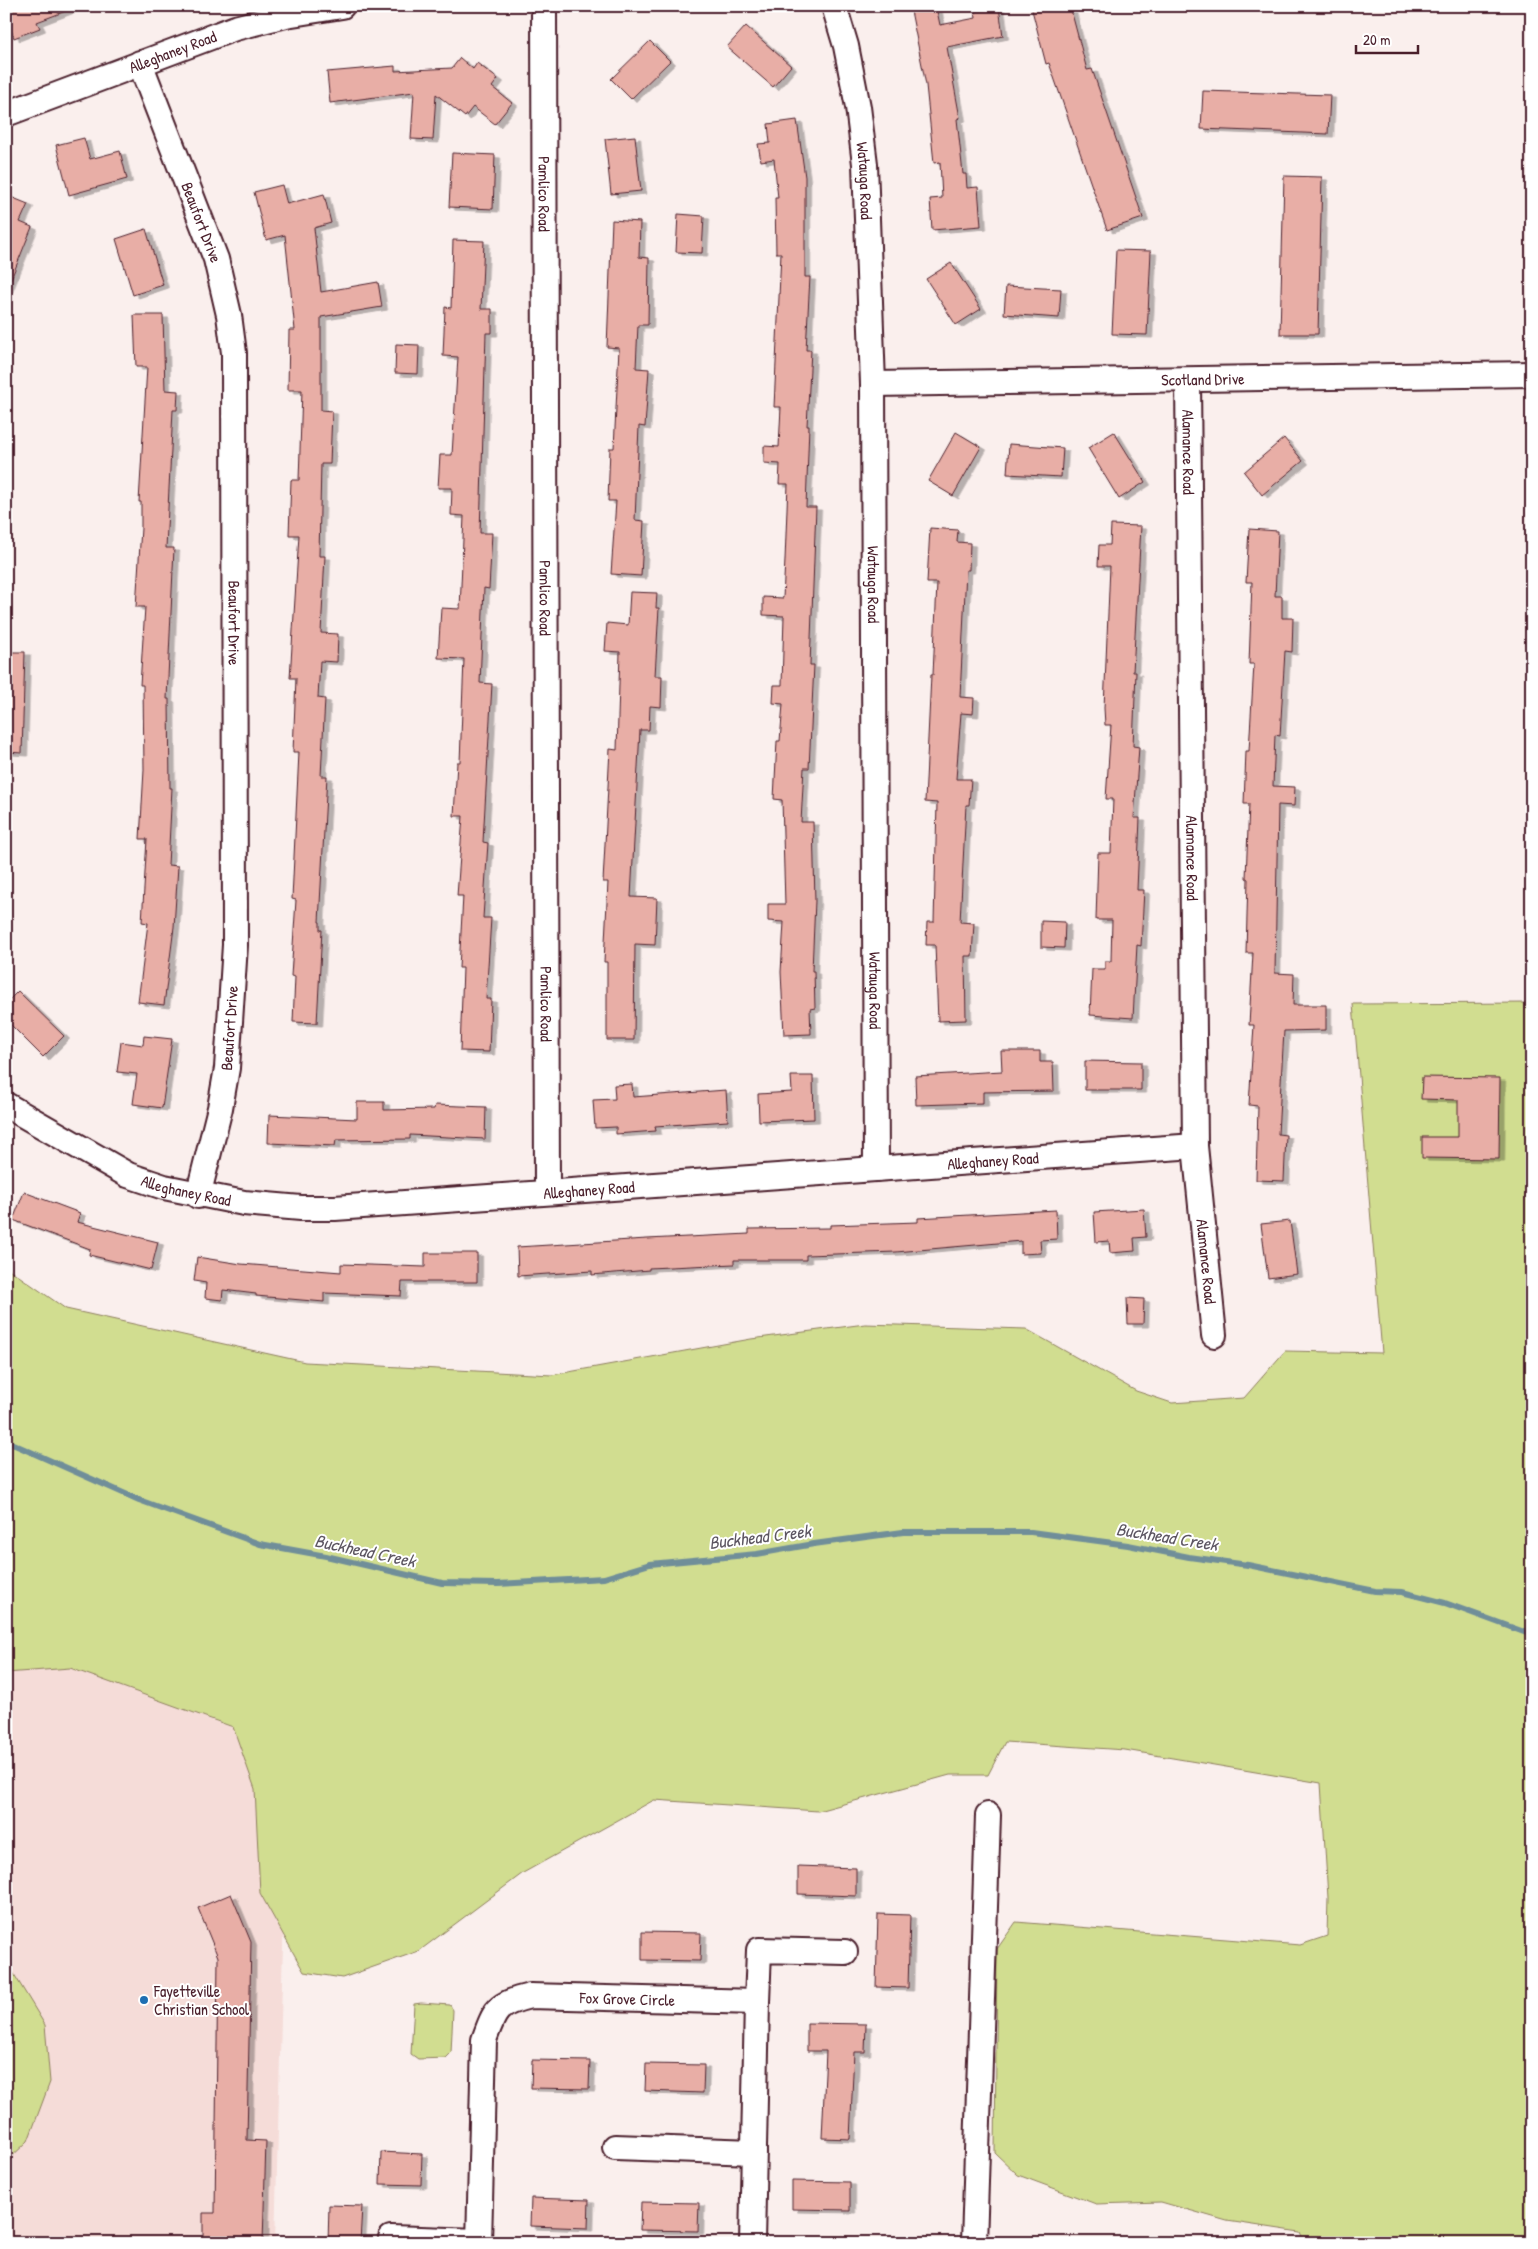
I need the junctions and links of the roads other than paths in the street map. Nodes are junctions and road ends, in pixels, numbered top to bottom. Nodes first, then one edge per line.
1 (342, 6) edge
2 (544, 6) edge
3 (834, 6) edge
4 (140, 63) junction
5 (6, 114) edge
6 (1532, 374) edge
7 (1188, 380) junction
8 (873, 384) junction
9 (6, 1106) edge
10 (1194, 1146) junction
11 (876, 1168) junction
12 (547, 1192) junction
13 (198, 1196) junction
14 (1214, 1335) dead end
15 (988, 1814) dead end
16 (844, 1952) dead end
17 (757, 2002) junction
18 (615, 2147) dead end
19 (754, 2152) junction
20 (391, 2238) dead end
21 (479, 2242) edge
22 (752, 2243) edge
23 (974, 2243) edge

1 - 4 street, Alleghaney Road
2 - 12 street, Pamlico Road
3 - 8 street, Watauga Road
4 - 5 street, Alleghaney Road
4 - 13 street, Beaufort Drive
6 - 7 street, Scotland Drive
7 - 8 street, Scotland Drive
7 - 10 street, Alamance Road
8 - 11 street, Watauga Road
9 - 13 street, Alleghaney Road
10 - 11 street, Alleghaney Road
10 - 14 street, Alamance Road
11 - 12 street, Alleghaney Road
12 - 13 street, Alleghaney Road
15 - 23 street
16 - 17 street
17 - 19 street
17 - 21 street, Fox Grove Circle
18 - 19 street
19 - 22 street
20 - 21 street

